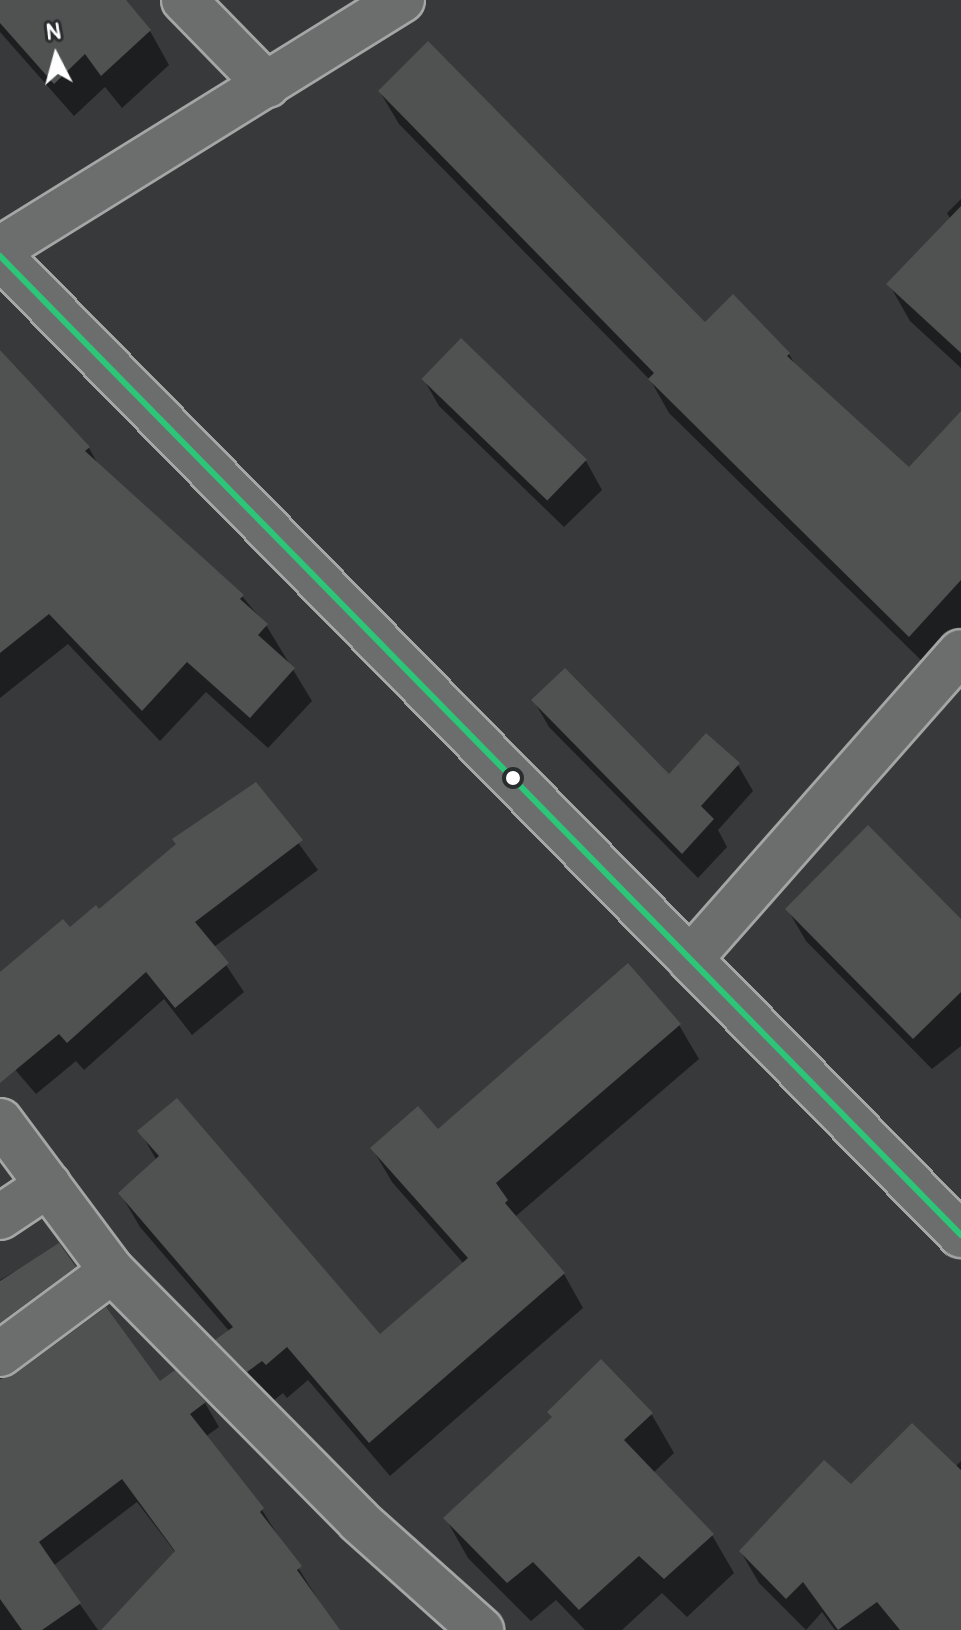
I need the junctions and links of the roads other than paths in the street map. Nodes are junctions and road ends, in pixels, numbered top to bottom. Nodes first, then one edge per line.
1 (184, 0) edge
2 (402, 0) edge
3 (267, 85) junction
4 (0, 249) edge
5 (0, 256) edge
6 (961, 652) edge
7 (690, 959) junction
8 (0, 1121) edge
9 (48, 1185) junction
10 (0, 1217) edge
11 (961, 1235) edge
12 (112, 1271) junction
13 (0, 1354) edge
14 (481, 1630) edge

1 - 3 street
2 - 3 street
3 - 4 street
5 - 7 street
6 - 7 street
7 - 11 street
8 - 9 street
9 - 10 street
9 - 12 street
12 - 13 street
12 - 14 street

